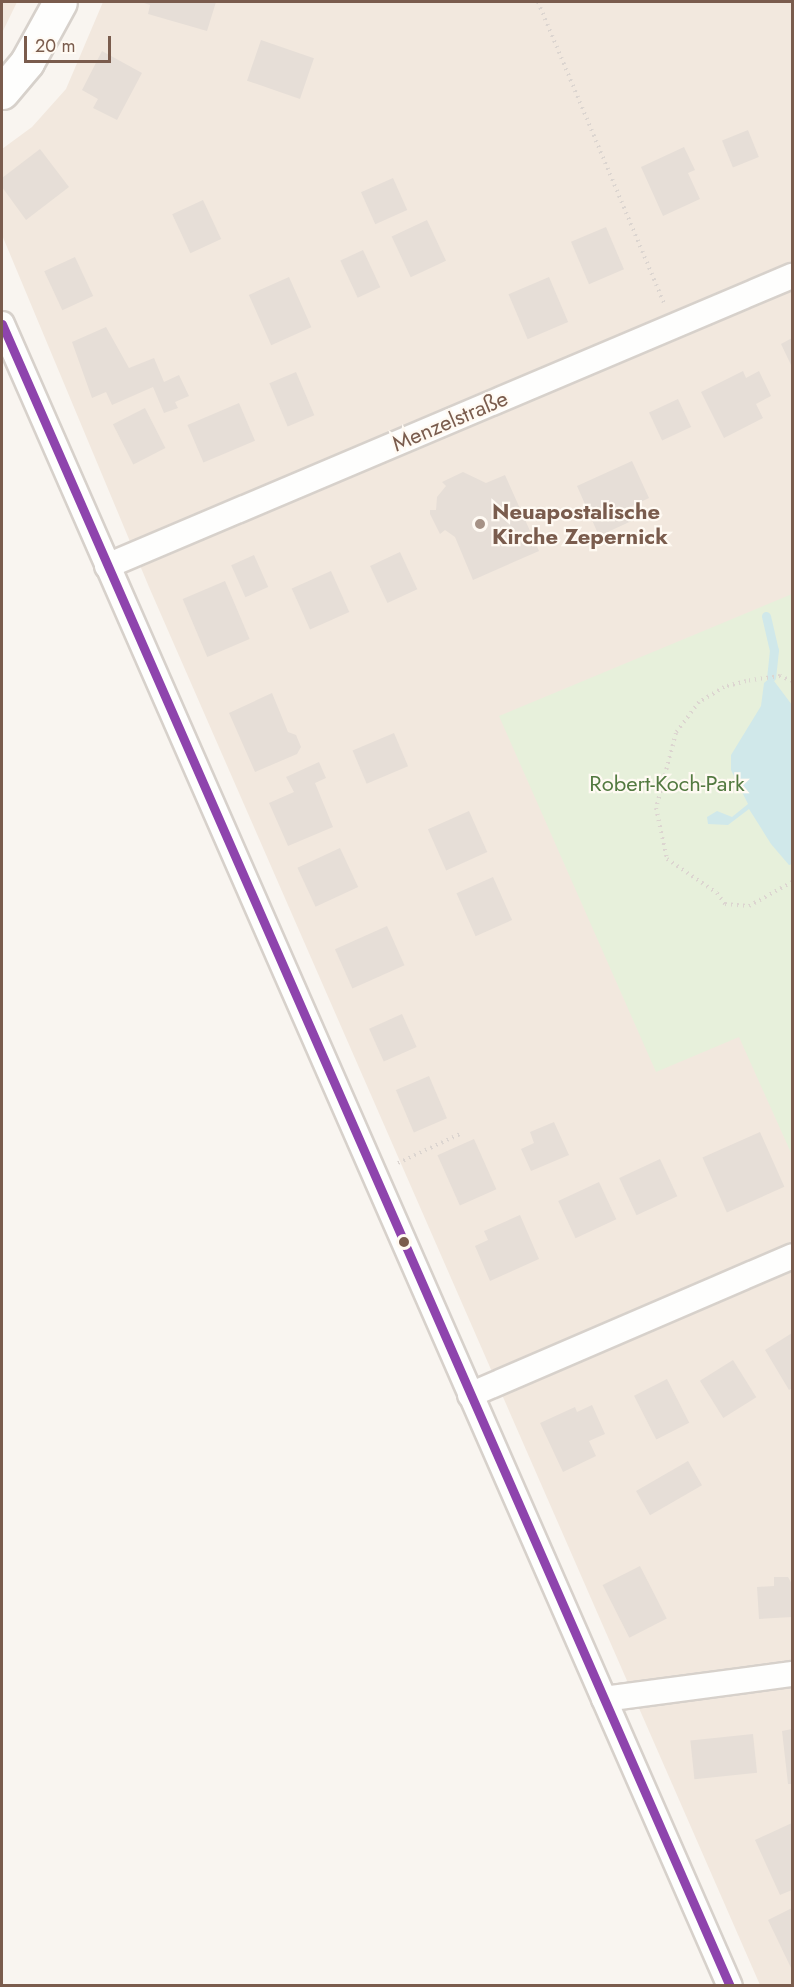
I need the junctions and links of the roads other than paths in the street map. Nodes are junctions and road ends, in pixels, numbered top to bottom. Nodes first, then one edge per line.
1 (60, 2) edge
2 (2, 92) edge
3 (792, 276) edge
4 (2, 324) edge
5 (107, 566) junction
6 (792, 1256) edge
7 (470, 1395) junction
8 (792, 1674) edge
9 (604, 1699) junction
10 (730, 1986) edge

1 - 2 street
3 - 5 street, Menzelstraße
4 - 5 street
5 - 7 street
6 - 7 street
7 - 9 street
8 - 9 street
9 - 10 street

